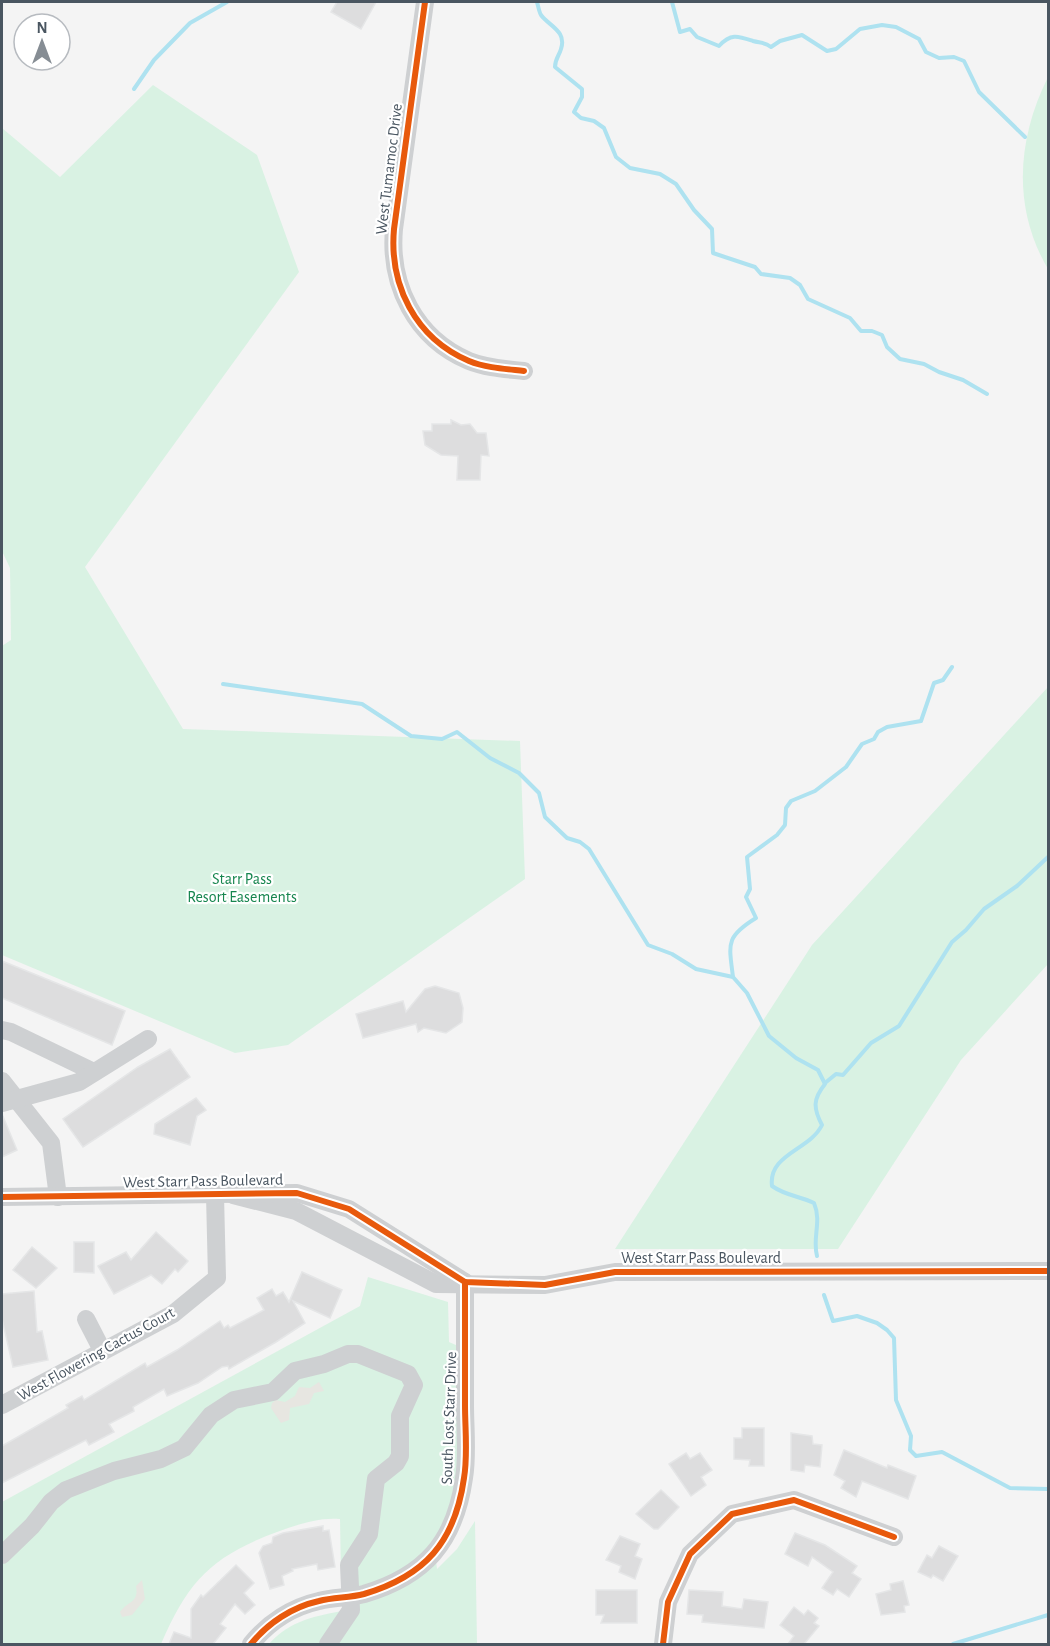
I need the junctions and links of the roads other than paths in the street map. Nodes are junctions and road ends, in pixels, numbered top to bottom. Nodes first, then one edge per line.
1 (424, 2) edge
2 (524, 371) dead end
3 (2, 1030) edge
4 (148, 1039) dead end
5 (94, 1072) junction
6 (2, 1081) edge
7 (10, 1101) edge
8 (224, 1195) junction
9 (58, 1197) junction
10 (7, 1199) edge
11 (1048, 1270) edge
12 (465, 1282) junction
13 (86, 1319) dead end
14 (102, 1350) junction
15 (2, 1405) edge
16 (894, 1537) dead end
17 (2, 1555) edge
18 (351, 1597) junction
19 (251, 1644) edge
20 (327, 1644) edge
21 (663, 1644) edge

1 - 2 street, West Tumamoc Drive
3 - 5 street
4 - 5 street
5 - 7 street
6 - 7 street
7 - 9 street
8 - 9 street, West Starr Pass Boulevard
8 - 12 street, West Starr Pass Boulevard
8 - 12 street, West Starr Pass Boulevard
8 - 14 street, West Flowering Cactus Court
9 - 10 street, West Starr Pass Boulevard
11 - 12 street, West Starr Pass Boulevard
12 - 18 street, South Lost Starr Drive
13 - 14 street
14 - 15 street, West Flowering Cactus Court
16 - 21 street
17 - 18 street
18 - 19 street, South Lost Starr Drive
18 - 20 street

